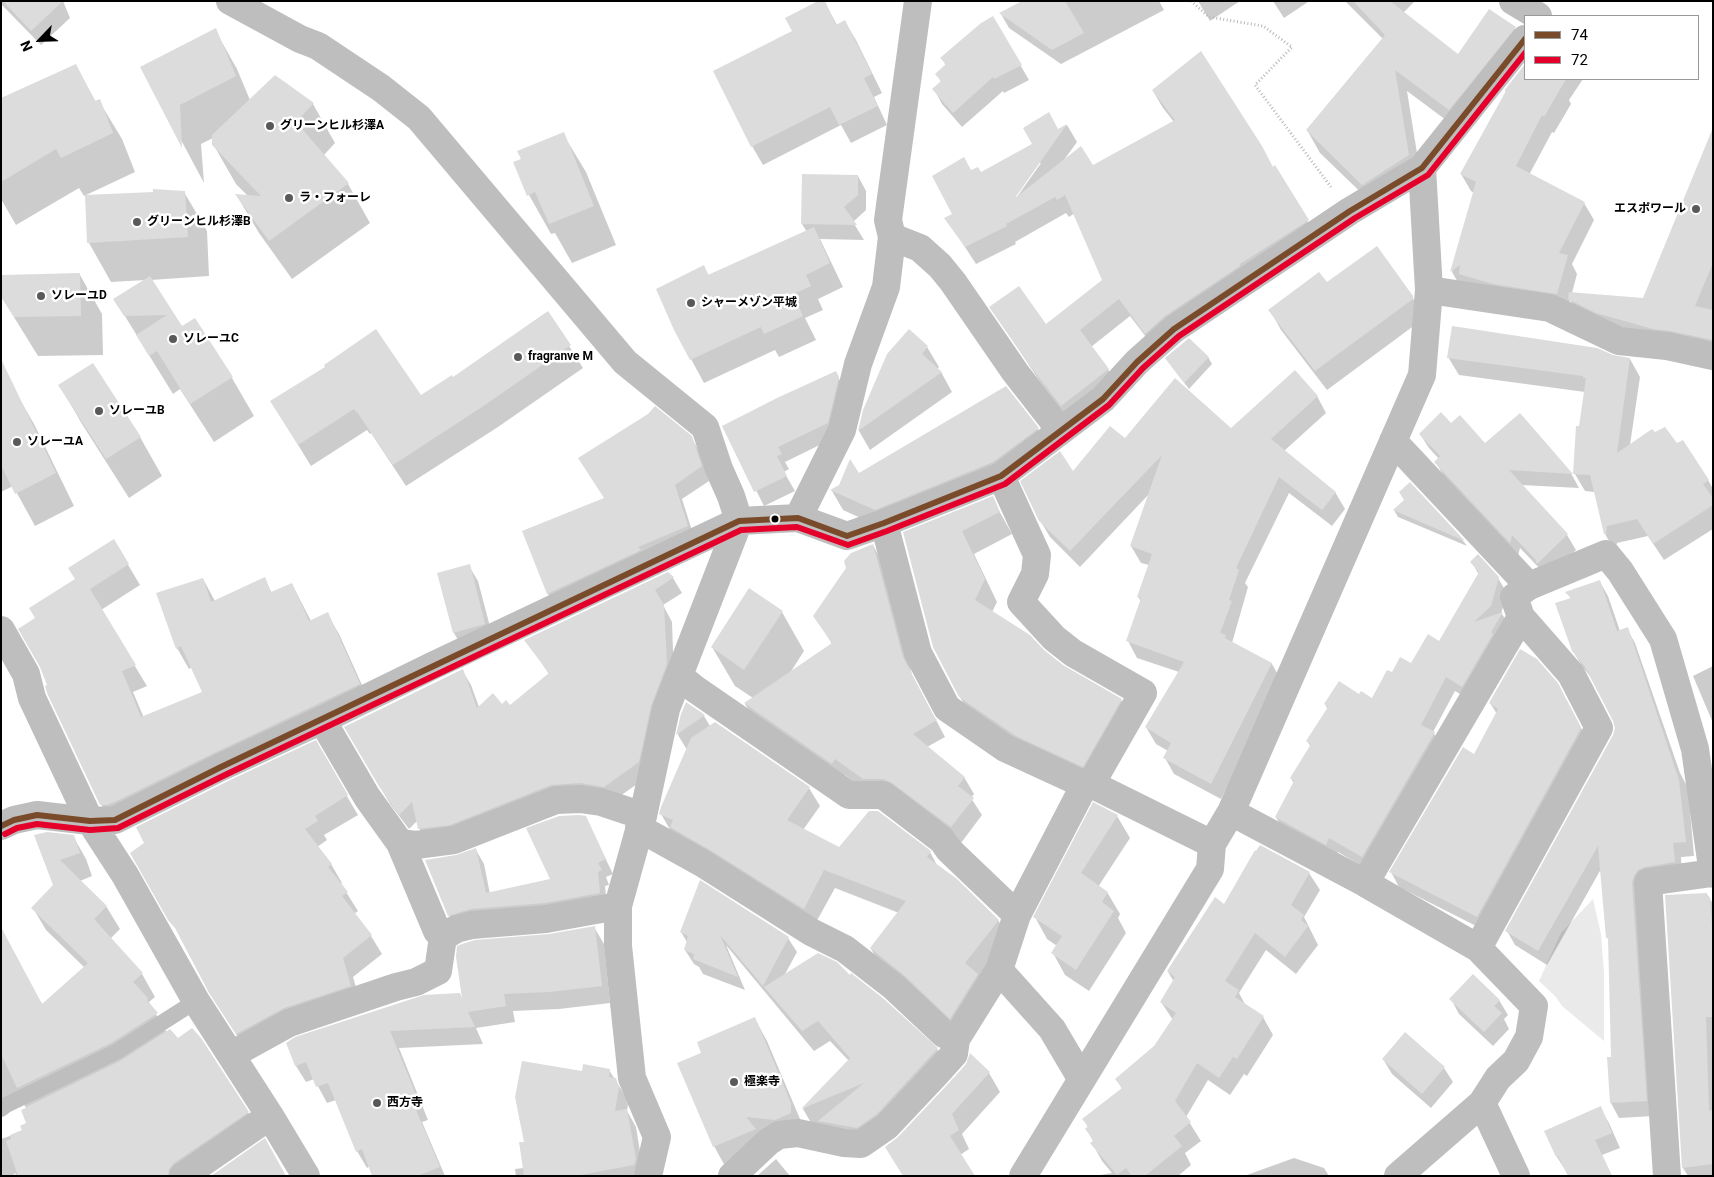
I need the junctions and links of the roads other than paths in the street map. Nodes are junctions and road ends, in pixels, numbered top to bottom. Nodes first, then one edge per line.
1 (230, 1) edge
2 (918, 1) edge
3 (1513, 1) edge
4 (1554, 1) edge
5 (1536, 15) edge
6 (1544, 15) edge
7 (1524, 39) edge
8 (1422, 168) junction
9 (892, 237) junction
10 (1429, 290) junction
11 (1713, 356) edge
12 (1061, 431) junction
13 (1394, 441) junction
14 (1002, 476) junction
15 (798, 518) junction
16 (739, 521) junction
17 (884, 523) junction
18 (1529, 586) junction
19 (1520, 616) junction
20 (1, 630) edge
21 (679, 676) junction
22 (322, 720) junction
23 (1091, 784) junction
24 (1231, 812) junction
25 (90, 821) junction
26 (641, 822) junction
27 (1, 826) edge
28 (400, 843) junction
29 (1212, 844) junction
30 (1712, 873) edge
31 (1365, 883) junction
32 (618, 906) junction
33 (1017, 915) junction
34 (443, 937) junction
35 (1478, 948) junction
36 (1000, 970) junction
37 (196, 1001) junction
38 (956, 1039) junction
39 (230, 1055) junction
40 (1081, 1078) junction
41 (1482, 1102) junction
42 (1, 1109) edge
43 (270, 1116) junction
44 (183, 1176) edge
45 (306, 1176) edge
46 (648, 1176) edge
47 (732, 1176) edge
48 (1023, 1176) edge
49 (1398, 1176) edge
50 (1516, 1176) edge
51 (1667, 1176) edge

1 - 16 street
2 - 9 street
3 - 5 street
4 - 6 street
7 - 8 street
8 - 10 street
8 - 12 street
9 - 12 street
9 - 15 street
10 - 11 street
10 - 13 street
12 - 14 street
13 - 18 street
13 - 24 street
14 - 17 street
14 - 23 street
15 - 16 street
15 - 17 street
16 - 21 street
16 - 22 street
17 - 23 street
18 - 19 street
18 - 30 street
19 - 31 street
19 - 35 street
20 - 25 street
21 - 26 street
21 - 33 street
22 - 25 street
22 - 28 street
23 - 29 street
23 - 33 street
24 - 29 street
24 - 31 street
25 - 27 street
25 - 37 street
26 - 28 street
26 - 32 street
26 - 38 street
28 - 34 street
29 - 40 street
30 - 51 street
31 - 35 street
32 - 34 street
32 - 46 street
33 - 36 street
34 - 39 street
35 - 41 street
36 - 38 street
36 - 40 street
37 - 39 street
37 - 42 lane
38 - 47 street
39 - 43 street
40 - 48 street
41 - 49 street
41 - 50 street
43 - 44 street
43 - 45 street

